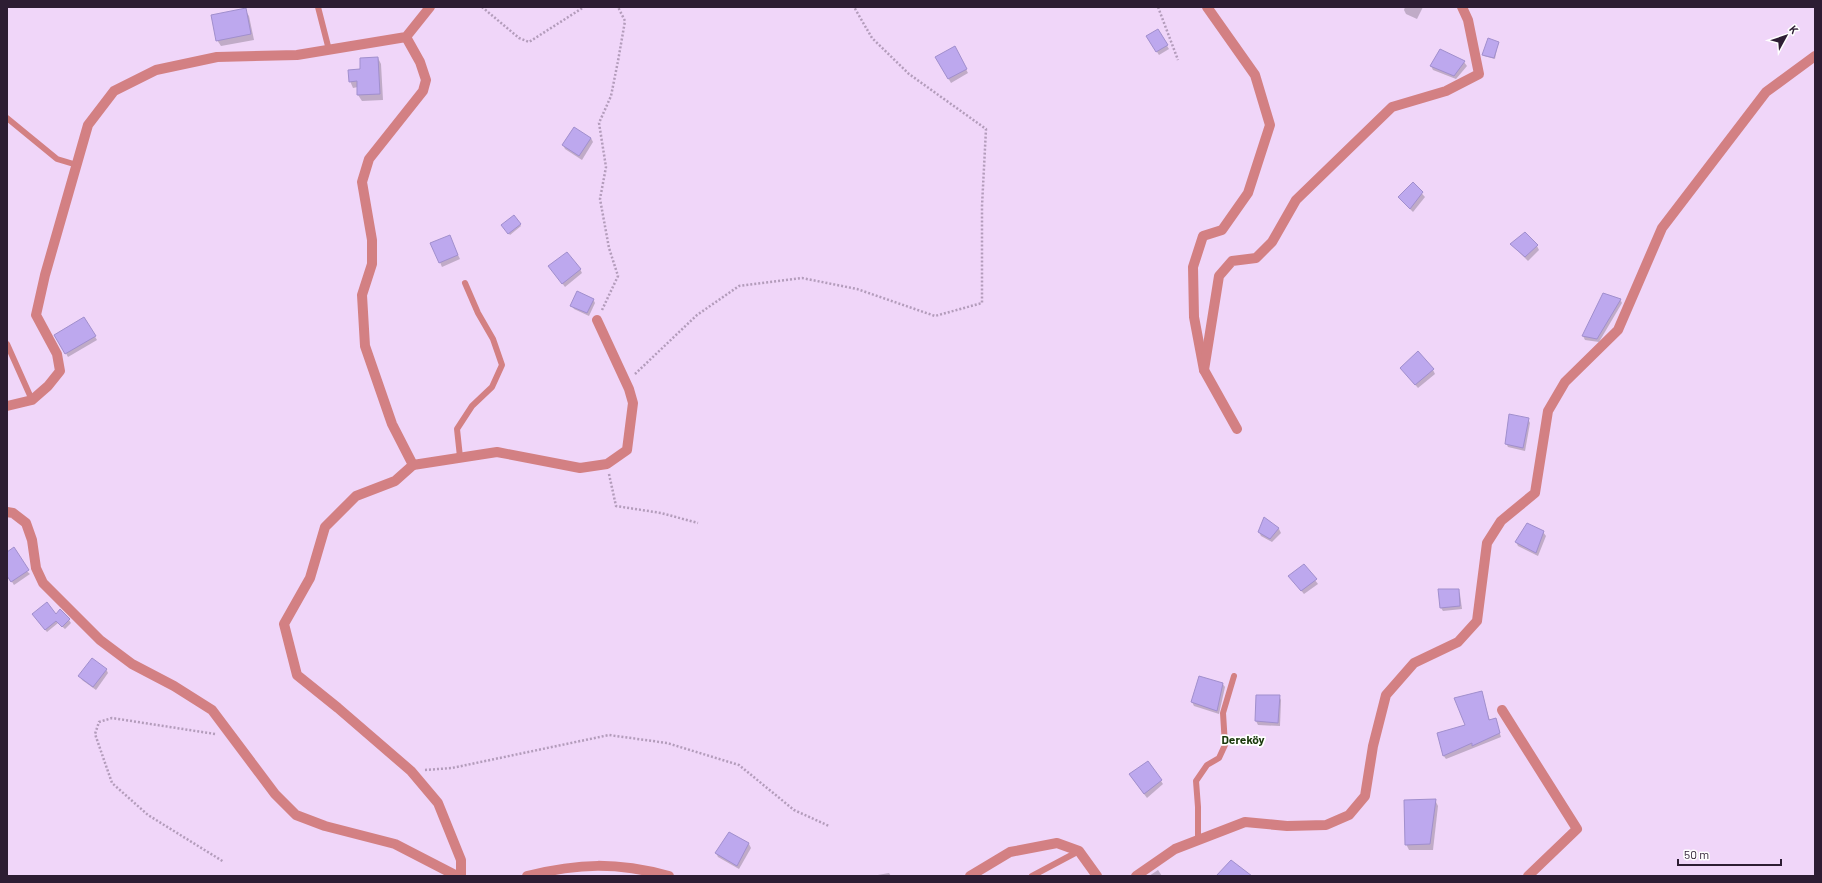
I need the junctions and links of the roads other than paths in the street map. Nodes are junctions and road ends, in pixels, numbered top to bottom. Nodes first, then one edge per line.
1 (318, 7) edge
2 (430, 7) edge
3 (1206, 7) edge
4 (1462, 7) edge
5 (406, 37) junction
6 (329, 50) junction
7 (1815, 56) edge
8 (7, 118) edge
9 (77, 164) junction
10 (466, 283) dead end
11 (596, 320) road end
12 (7, 344) edge
13 (1204, 370) junction
14 (32, 400) junction
15 (7, 406) edge
16 (1237, 429) dead end
17 (460, 457) junction
18 (413, 465) junction
19 (7, 512) edge
20 (1234, 676) dead end
21 (1502, 710) dead end
22 (1198, 840) junction
23 (1079, 852) junction
24 (457, 876) edge
25 (461, 876) edge
26 (527, 876) edge
27 (668, 876) edge
28 (970, 876) edge
29 (1032, 876) edge
30 (1097, 876) edge
31 (1136, 876) edge
32 (1528, 876) edge

1 - 6 lane
2 - 5 street
3 - 13 street
4 - 13 street
5 - 6 street
5 - 18 street
6 - 9 street
7 - 22 street
8 - 9 lane
9 - 14 street
10 - 17 lane
11 - 17 street
12 - 14 lane
13 - 16 street
14 - 15 street
17 - 18 street
18 - 25 street
19 - 24 street
20 - 22 lane
21 - 32 street
22 - 31 street
23 - 28 street
23 - 29 lane
23 - 30 street
26 - 27 street

